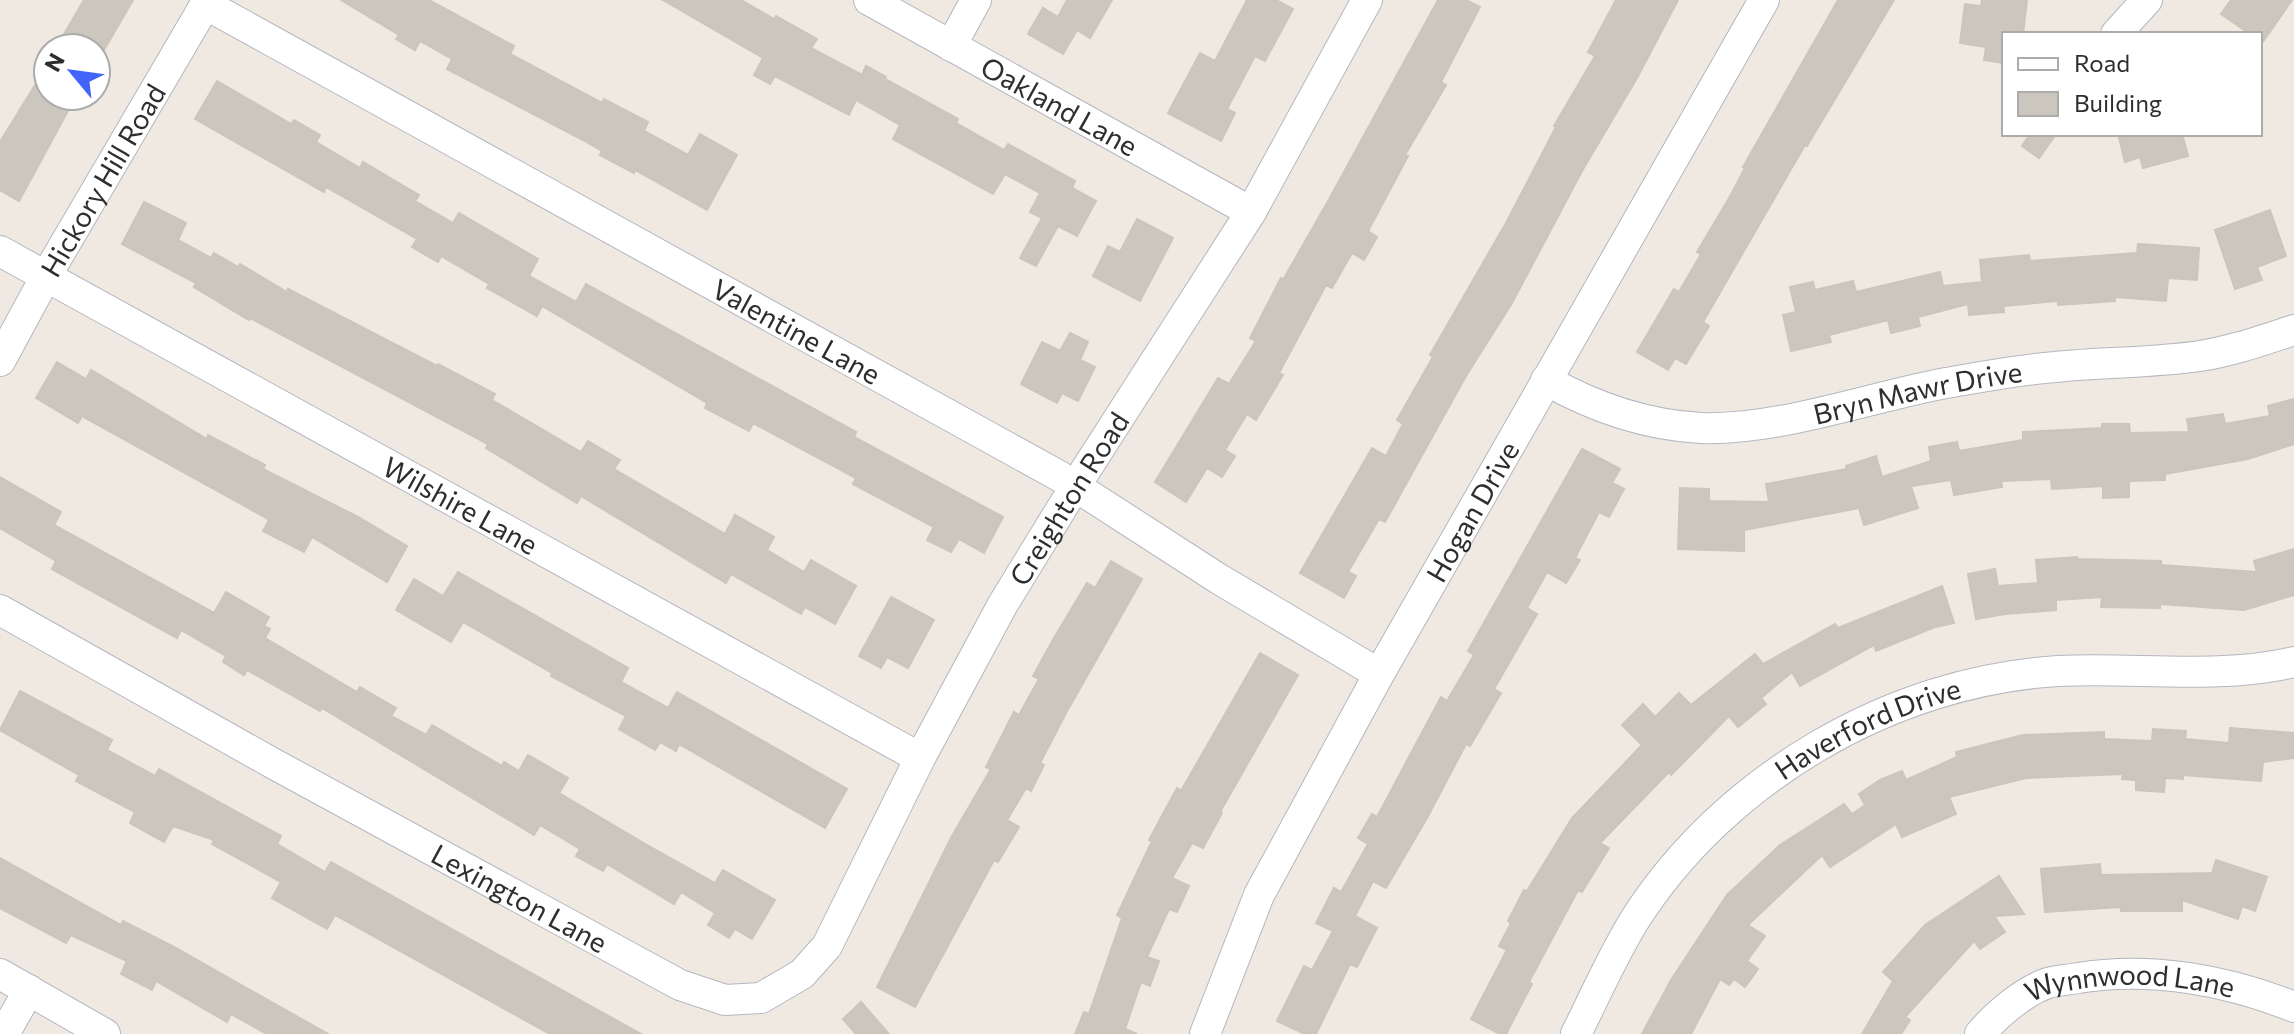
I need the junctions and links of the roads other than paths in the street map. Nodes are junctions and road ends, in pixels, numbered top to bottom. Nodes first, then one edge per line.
1 (869, 0) edge
2 (976, 0) edge
3 (1367, 0) edge
4 (1764, 0) edge
5 (2147, 0) edge
6 (207, 2) edge
7 (2118, 32) edge
8 (951, 46) junction
9 (1251, 212) junction
10 (0, 251) edge
11 (45, 278) junction
12 (2294, 330) edge
13 (0, 361) edge
14 (1546, 380) junction
15 (1076, 485) junction
16 (0, 610) edge
17 (2294, 662) edge
18 (1379, 674) junction
19 (920, 758) junction
20 (0, 974) edge
21 (29, 990) junction
22 (773, 991) joint
23 (2294, 1007) edge
24 (4, 1034) edge
25 (105, 1034) edge
26 (1205, 1034) edge
27 (1576, 1034) edge
28 (1980, 1034) edge

1 - 8 street, Oakland Lane
2 - 8 street
3 - 9 street, Creighton Road
4 - 14 street, Hogan Drive
5 - 7 street
6 - 11 street, Hickory Hill Road
6 - 15 street, Valentine Lane
8 - 9 street, Oakland Lane
9 - 15 street, Creighton Road
10 - 11 street, Wilshire Lane
11 - 13 street, Hickory Hill Road
11 - 19 street, Wilshire Lane
12 - 14 street, Bryn Mawr Drive
14 - 18 street, Hogan Drive
15 - 18 street, Valentine Lane
15 - 19 street, Creighton Road
16 - 22 street, Lexington Lane
17 - 27 street, Haverford Drive
18 - 26 street, Hogan Drive
19 - 22 street, Creighton Road
20 - 21 street
21 - 24 street
21 - 25 street
23 - 28 street, Wynnwood Lane

